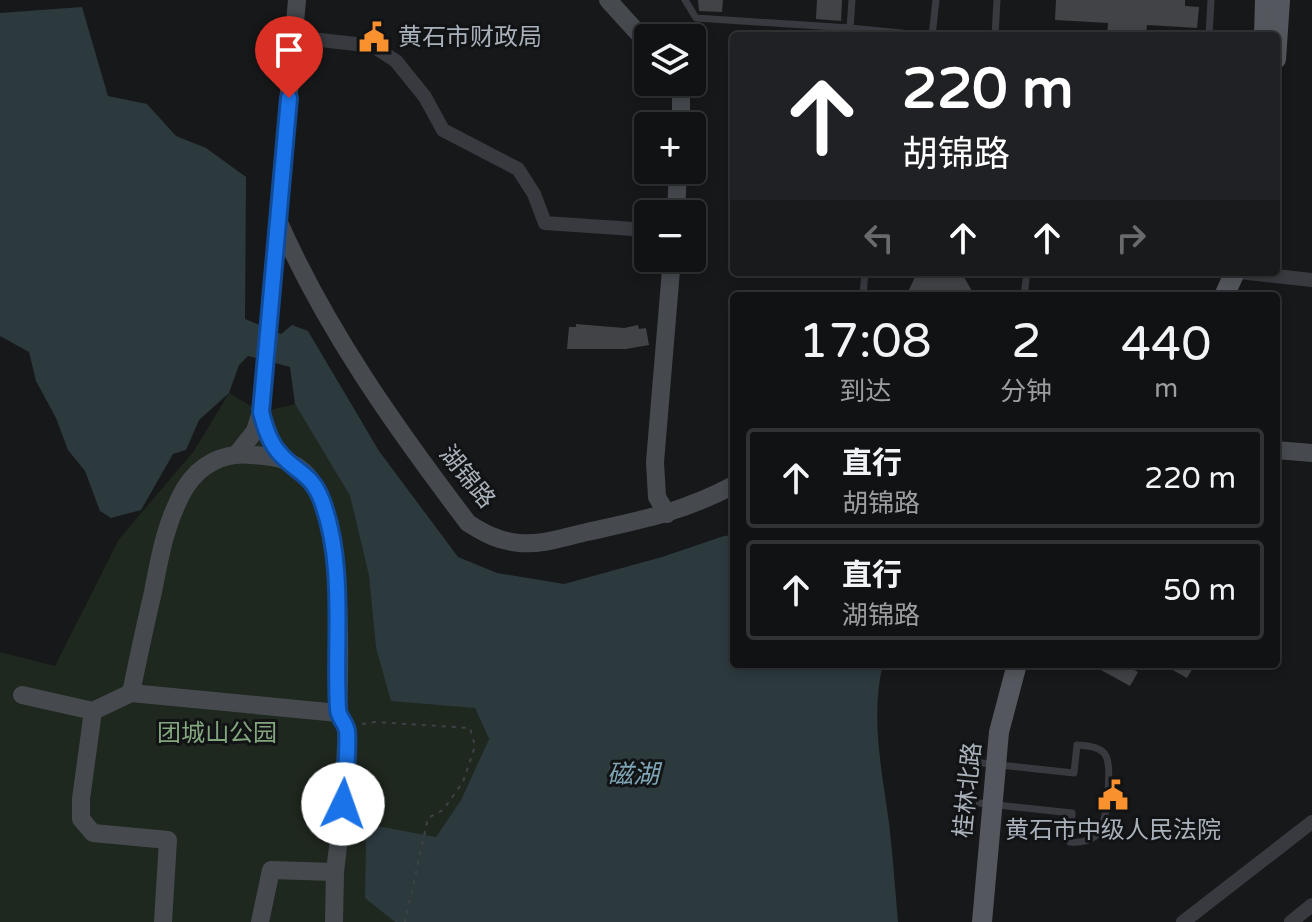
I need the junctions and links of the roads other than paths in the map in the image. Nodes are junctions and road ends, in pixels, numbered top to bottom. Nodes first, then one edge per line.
1 (297, 0) edge
2 (608, 0) edge
3 (685, 0) edge
4 (852, 0) edge
5 (936, 0) edge
6 (997, 0) edge
7 (1211, 0) edge
8 (1265, 0) edge
9 (1280, 0) edge
10 (850, 28) junction
11 (634, 29) edge
12 (891, 32) edge
13 (932, 32) edge
14 (995, 32) edge
15 (1209, 32) edge
16 (1264, 32) edge
17 (1278, 32) edge
18 (294, 37) junction
19 (278, 220) junction
20 (634, 229) edge
21 (671, 272) edge
22 (1274, 276) edge
23 (1312, 280) edge
24 (261, 412) junction
25 (1280, 450) edge
26 (1312, 453) edge
27 (236, 455) junction
28 (284, 459) junction
29 (730, 487) edge
30 (667, 514) junction
31 (1002, 668) edge
32 (1016, 668) edge
33 (131, 693) junction
34 (22, 695) dead end
35 (93, 711) junction
36 (338, 713) junction
37 (989, 764) junction
38 (985, 804) junction
39 (1312, 822) edge
40 (335, 872) junction
41 (1312, 905) edge
42 (163, 922) edge
43 (260, 922) edge
44 (334, 922) edge
45 (969, 922) edge
46 (982, 922) edge
47 (1183, 922) edge
48 (1291, 922) edge

1 - 18 street
2 - 11 street
3 - 10 lane
4 - 10 lane
5 - 13 lane
6 - 14 lane
7 - 15 lane
8 - 16 main road
9 - 17 main road
10 - 12 lane
18 - 19 street
18 - 20 street
19 - 24 street
19 - 30 street, 湖锦路
21 - 30 street
22 - 23 street
24 - 27 street
24 - 28 street
25 - 26 street
27 - 28 street
27 - 33 street
28 - 36 street
29 - 30 street, 湖锦路
31 - 37 main road, 桂林北路
32 - 37 main road, 桂林北路
33 - 35 street
33 - 36 street
34 - 35 street
35 - 42 street
36 - 40 street
37 - 38 main road, 桂林北路
37 - 38 lane
38 - 45 main road, 桂林北路
38 - 46 main road, 桂林北路
39 - 47 street
40 - 43 street
40 - 44 street
41 - 48 street

